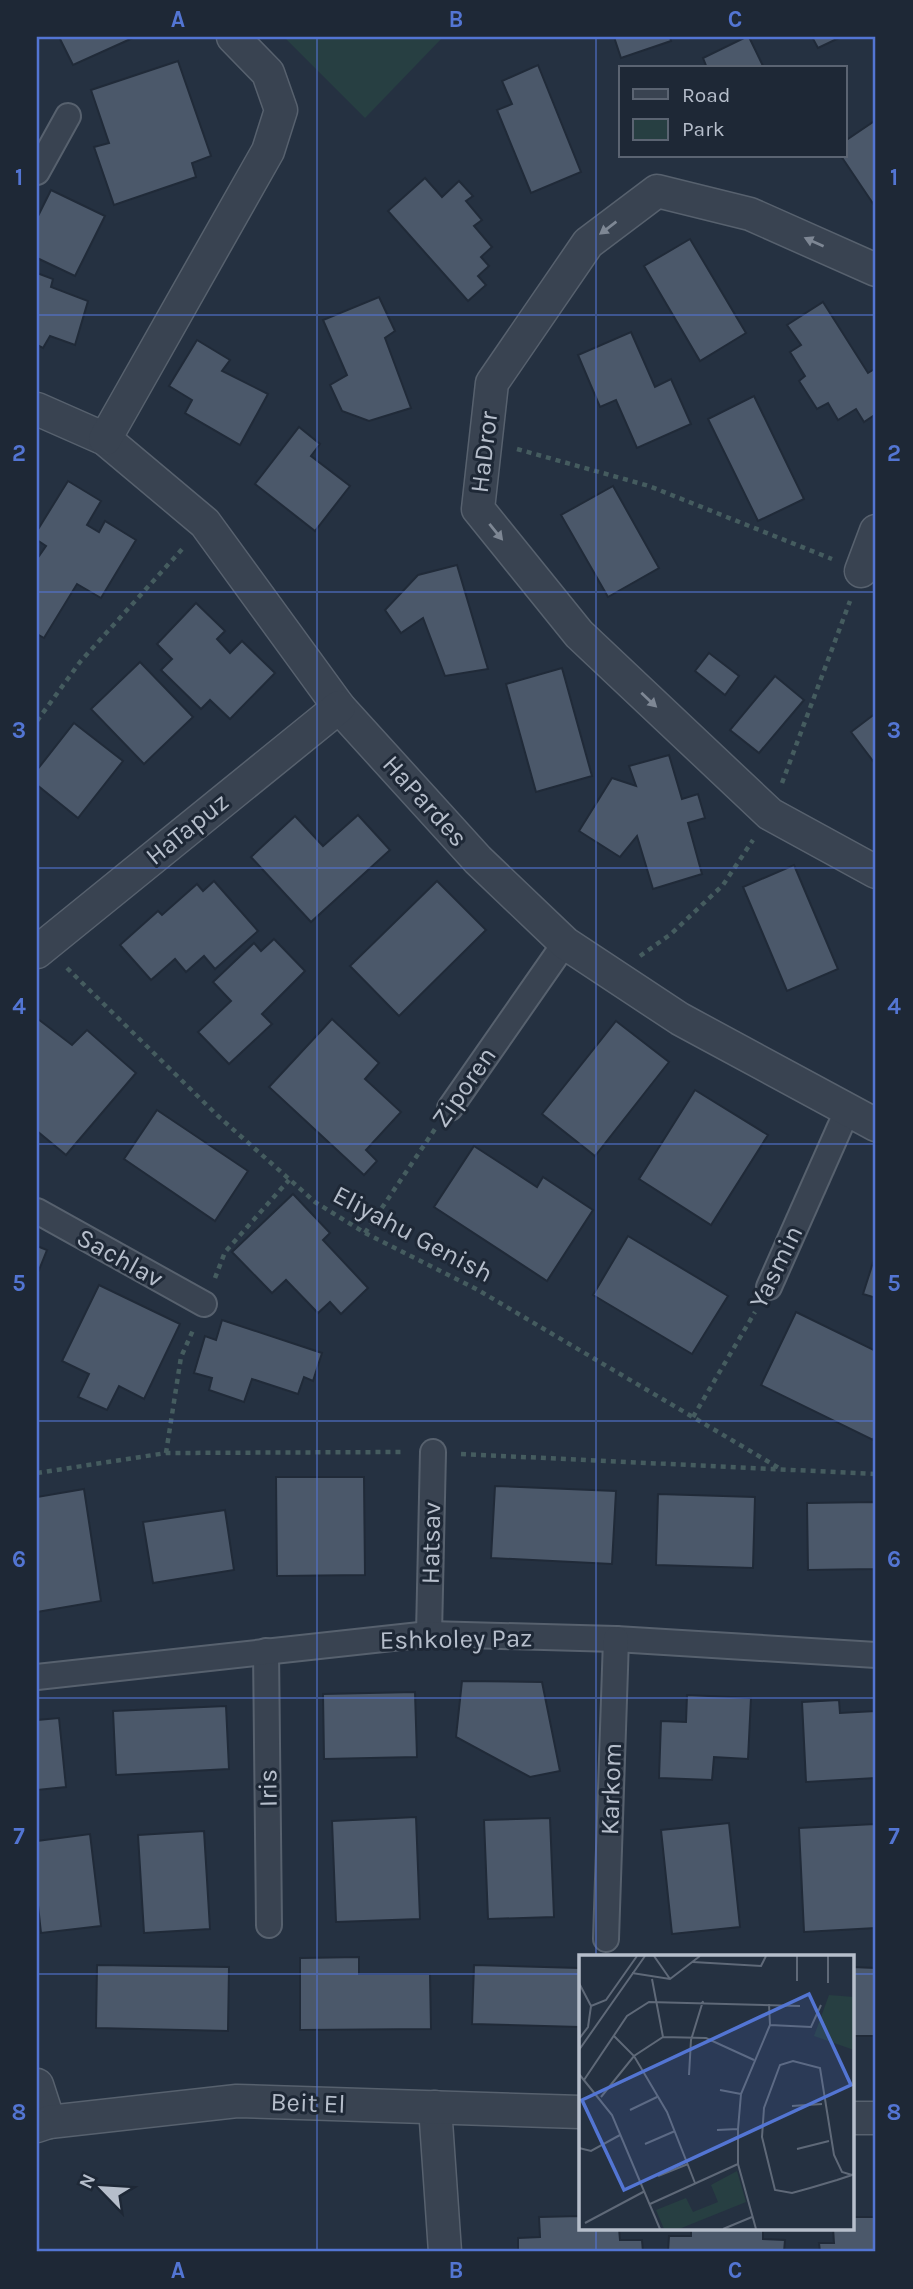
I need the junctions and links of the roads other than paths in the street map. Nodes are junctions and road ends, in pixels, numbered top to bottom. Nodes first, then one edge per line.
1 (233, 37) edge
2 (68, 116) dead end
3 (37, 172) edge
4 (876, 270) edge
5 (37, 409) edge
6 (105, 439) junction
7 (876, 531) edge
8 (861, 571) road end
9 (339, 707) junction
10 (876, 872) edge
11 (565, 943) junction
12 (40, 949) edge
13 (450, 1108) road end
14 (847, 1111) junction
15 (876, 1125) edge
16 (37, 1211) edge
17 (769, 1287) road end
18 (204, 1304) dead end
19 (433, 1452) dead end
20 (429, 1634) junction
21 (616, 1639) junction
22 (266, 1651) junction
23 (876, 1655) edge
24 (37, 1677) edge
25 (269, 1925) dead end
26 (606, 1939) dead end
27 (37, 2085) edge
28 (435, 2107) junction
29 (579, 2112) edge
30 (853, 2118) edge
31 (876, 2118) edge
32 (43, 2124) edge
33 (445, 2252) edge

1 - 6 street
2 - 3 street
4 -> 10 street, HaDror
5 - 6 street, HaPardes
6 - 9 street, HaPardes
7 - 8 street
9 - 11 street, HaPardes
9 - 12 street, HaTapuz
11 - 13 street, Ziporen
11 - 14 street, HaPardes
14 - 15 street, HaPardes
14 - 17 street, Yasmin
16 - 18 street, Sachlav
19 - 20 street, Hatsav
20 - 21 street, Eshkoley Paz
20 - 22 street, Eshkoley Paz
21 - 23 street, Eshkoley Paz
21 - 26 street, Karkom
22 - 24 street, Eshkoley Paz
22 - 25 street, Iris
27 - 32 street
28 - 29 street, Beit El
28 - 32 street, Beit El
28 - 33 street
30 - 31 street

